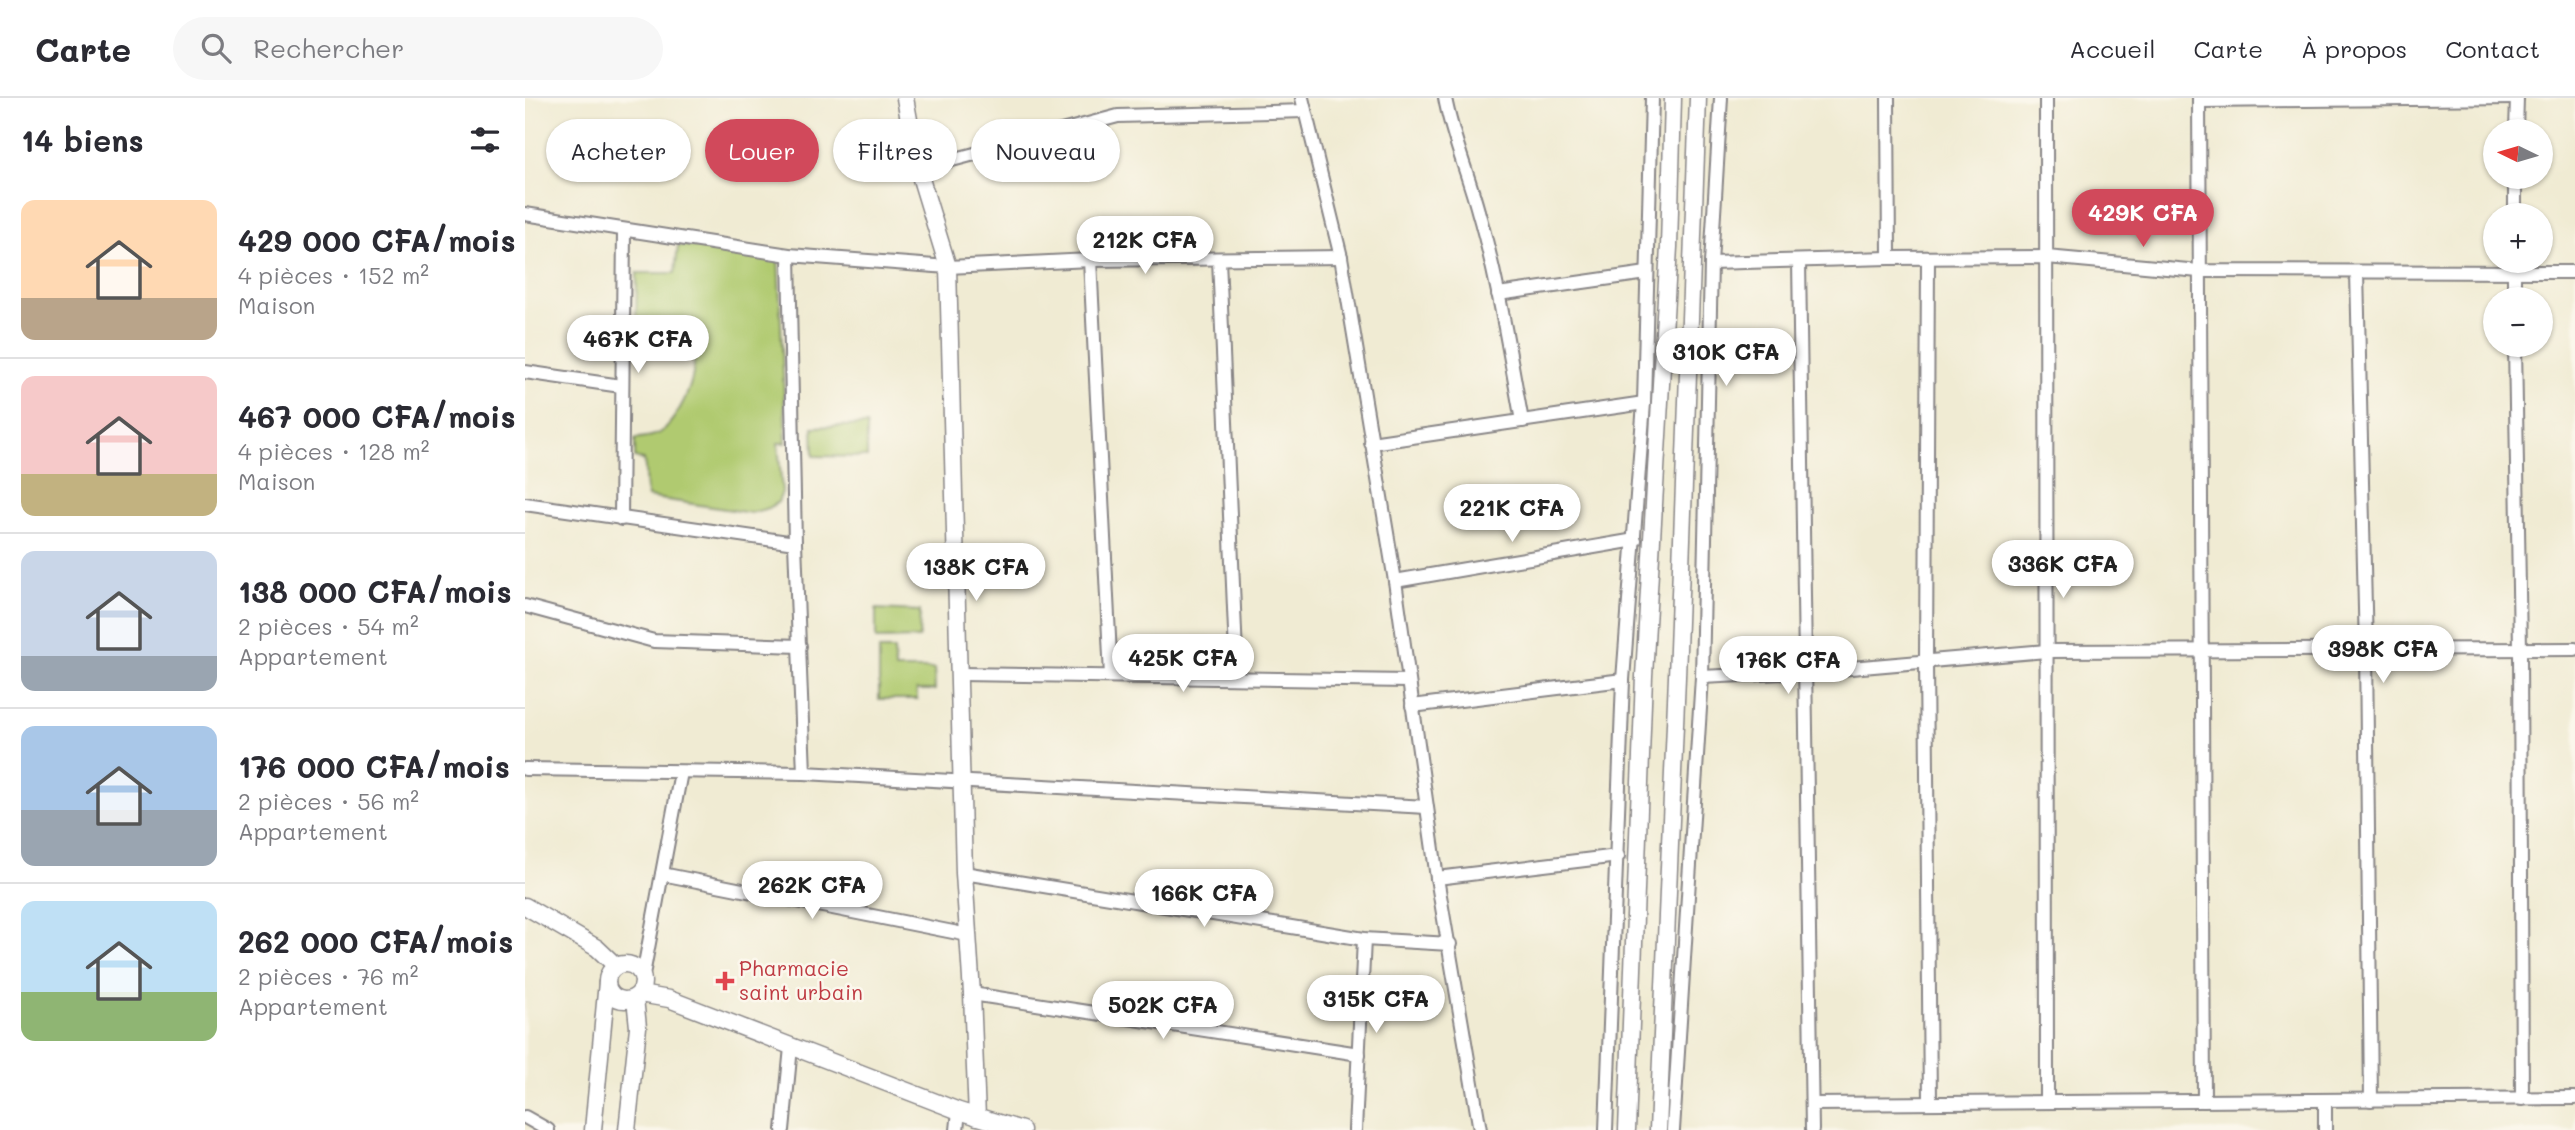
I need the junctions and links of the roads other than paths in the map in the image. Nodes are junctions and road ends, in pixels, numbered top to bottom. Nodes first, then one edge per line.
1 (905, 98) edge
2 (1445, 98) edge
3 (1652, 98) edge
4 (1672, 98) edge
5 (1698, 98) edge
6 (1721, 98) edge
7 (1888, 98) edge
8 (2046, 98) edge
9 (2517, 98) edge
10 (2199, 99) edge
11 (1303, 105) edge
12 (909, 119) edge
13 (2516, 119) edge
14 (957, 159) edge
15 (922, 182) edge
16 (525, 214) edge
17 (624, 231) junction
18 (789, 255) junction
19 (1341, 257) junction
20 (2047, 257) junction
21 (1889, 258) junction
22 (1219, 259) junction
23 (1928, 259) junction
24 (1090, 260) junction
25 (1799, 261) junction
26 (1711, 264) junction
27 (948, 267) junction
28 (2483, 267) edge
29 (2553, 270) edge
30 (2199, 271) junction
31 (2357, 272) junction
32 (2575, 272) edge
33 (1647, 273) junction
34 (1498, 294) junction
35 (2515, 357) edge
36 (525, 372) edge
37 (621, 386) junction
38 (1644, 403) junction
39 (1522, 421) junction
40 (1371, 443) junction
41 (525, 503) edge
42 (621, 519) junction
43 (1635, 540) junction
44 (795, 543) junction
45 (1395, 581) junction
46 (525, 607) edge
47 (800, 646) junction
48 (2520, 649) junction
49 (2575, 649) edge
50 (2202, 650) junction
51 (2366, 650) junction
52 (2046, 651) junction
53 (1926, 662) junction
54 (1805, 672) junction
55 (960, 674) junction
56 (1111, 676) junction
57 (1702, 677) junction
58 (1237, 678) junction
59 (1623, 680) junction
60 (1408, 681) junction
61 (1412, 706) junction
62 (525, 769) edge
63 (681, 772) junction
64 (804, 773) junction
65 (961, 783) junction
66 (1427, 807) junction
67 (1618, 856) junction
68 (964, 873) junction
69 (662, 874) junction
70 (1437, 878) junction
71 (525, 906) edge
72 (968, 935) junction
73 (1364, 939) junction
74 (1450, 944) junction
75 (616, 966) junction
76 (643, 975) junction
77 (607, 982) junction
78 (972, 994) junction
79 (638, 996) junction
80 (669, 999) junction
81 (791, 1047) junction
82 (1359, 1054) junction
83 (2575, 1098) edge
84 (2522, 1099) junction
85 (2325, 1100) junction
86 (2371, 1100) junction
87 (2204, 1101) junction
88 (2047, 1102) junction
89 (1930, 1103) junction
90 (1812, 1104) junction
91 (959, 1111) junction
92 (525, 1117) edge
93 (977, 1117) junction
94 (548, 1130) edge
95 (593, 1130) edge
96 (627, 1130) edge
97 (783, 1130) edge
98 (957, 1130) edge
99 (1022, 1130) edge
100 (1355, 1130) edge
101 (1480, 1130) edge
102 (1606, 1130) edge
103 (1627, 1130) edge
104 (1658, 1130) edge
105 (1673, 1130) edge
106 (1812, 1130) edge
107 (2325, 1130) edge

1 - 12 street
2 - 34 street
3 - 33 street
4 - 103 street
5 - 104 street
6 - 26 street
7 - 21 street
8 - 20 street
9 - 10 street
9 - 13 street
10 - 30 street
11 - 14 street
11 - 19 street
15 - 27 street
16 - 17 street
17 - 18 street
17 - 37 street
18 - 27 street
18 - 44 street
19 - 22 street
19 - 40 street
20 - 23 street
20 - 30 street
20 - 52 street
21 - 23 street
21 - 25 street
22 - 24 street
22 - 58 street
23 - 53 street
24 - 27 street
24 - 56 street
25 - 26 street
25 - 54 street
26 - 57 street
27 - 55 street
28 - 31 street
29 - 32 street
30 - 31 street
30 - 50 street
31 - 51 street
33 - 34 street
33 - 38 street
34 - 39 street
35 - 48 street
36 - 37 street
37 - 42 street
38 - 39 street
38 - 43 street
39 - 40 street
40 - 45 street
41 - 42 street
42 - 44 street
43 - 45 street
43 - 59 street
44 - 47 street
45 - 60 street
46 - 47 street
47 - 64 street
48 - 49 street
48 - 51 street
48 - 84 street
50 - 51 street
50 - 52 street
50 - 87 street
51 - 86 street
52 - 53 street
52 - 88 street
53 - 54 street
53 - 89 street
54 - 57 street
54 - 90 street
55 - 56 street
55 - 65 street
56 - 58 street
57 - 105 street
58 - 60 street
59 - 61 street
59 - 67 street
60 - 61 street
61 - 66 street
62 - 63 street
63 - 64 street
63 - 69 street
64 - 65 street
65 - 66 street
65 - 68 street
66 - 70 street
67 - 70 street
67 - 102 street
68 - 72 street
68 - 73 street
69 - 72 street
69 - 76 street
70 - 74 street
71 - 75 street
72 - 78 street
73 - 74 street
73 - 82 street
74 - 101 street
75 - 76 street
75 - 77 street
76 - 79 street
76 - 80 street
77 - 79 street
77 - 95 street
78 - 82 street
78 - 93 street
79 - 80 street
79 - 96 street
80 - 81 street
81 - 91 street
81 - 97 street
82 - 100 street
83 - 84 street
84 - 86 street
85 - 86 street
85 - 87 street
85 - 107 street
87 - 88 street
88 - 89 street
89 - 90 street
90 - 106 street
91 - 93 street
91 - 98 street
92 - 94 street
93 - 99 street

